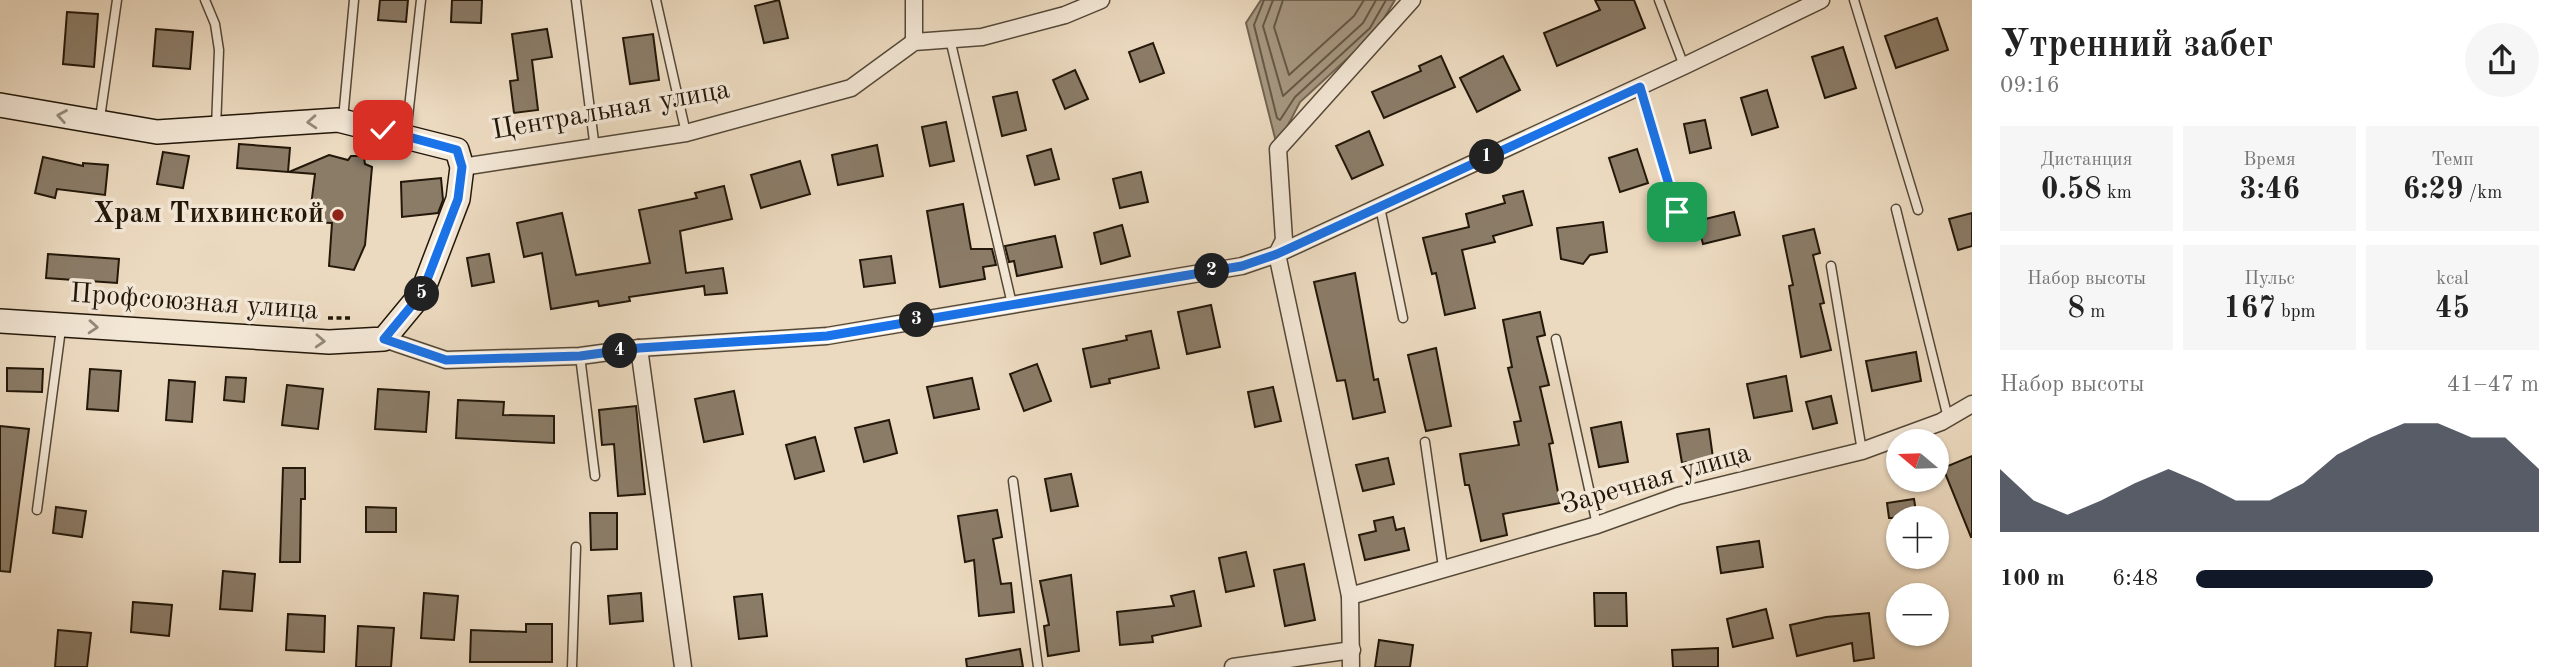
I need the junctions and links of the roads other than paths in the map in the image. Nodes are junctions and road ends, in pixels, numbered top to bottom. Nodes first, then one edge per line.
1 (117, 0) edge
2 (205, 0) edge
3 (354, 0) edge
4 (421, 0) edge
5 (576, 0) edge
6 (656, 0) edge
7 (914, 0) edge
8 (1101, 0) edge
9 (1412, 0) edge
10 (1659, 0) edge
11 (1821, 0) edge
12 (1854, 0) edge
13 (950, 39) junction
14 (914, 42) junction
15 (1684, 66) junction
16 (1640, 87) junction
17 (0, 105) edge
18 (342, 121) junction
19 (99, 122) junction
20 (216, 128) junction
21 (686, 133) junction
22 (406, 135) junction
23 (596, 149) junction
24 (462, 167) junction
25 (1380, 207) junction
26 (1896, 209) dead end
27 (1918, 209) dead end
28 (1691, 218) dead end
29 (1277, 254) junction
30 (1831, 267) dead end
31 (1012, 304) junction
32 (1403, 318) dead end
33 (0, 321) edge
34 (61, 325) junction
35 (384, 339) junction
36 (1556, 339) dead end
37 (639, 348) junction
38 (580, 356) junction
39 (1972, 404) edge
40 (1948, 418) junction
41 (1425, 442) dead end
42 (1862, 451) junction
43 (595, 477) dead end
44 (1013, 481) dead end
45 (37, 510) dead end
46 (1597, 525) junction
47 (576, 547) dead end
48 (1443, 567) junction
49 (1350, 596) junction
50 (1352, 650) junction
51 (572, 667) edge
52 (682, 667) edge
53 (1038, 667) edge
54 (1233, 667) edge
55 (1351, 667) edge

1 - 19 lane
2 - 20 lane
3 - 18 lane
4 - 22 lane
5 - 23 lane
6 - 21 lane
7 - 14 street
8 - 13 street
9 - 29 street
10 - 15 lane
11 - 15 street, Профсоюзная улица
12 - 27 lane
13 - 14 street
13 - 31 lane
14 - 21 street, Центральная улица
15 - 16 street, Профсоюзная улица
16 - 25 street, Профсоюзная улица
16 - 28 lane
19 -> 17 street, Центральная улица
18 -> 20 street, Центральная улица
18 - 22 street, Центральная улица
19 - 20 street, Центральная улица
21 - 23 street, Центральная улица
22 - 24 street, Центральная улица
23 - 24 street, Центральная улица
24 - 35 street
25 - 29 street, Профсоюзная улица
25 - 32 lane
26 - 40 lane
29 - 31 street, Профсоюзная улица
29 - 49 street
30 - 42 lane
31 - 37 street, Профсоюзная улица
33 - 34 street, Профсоюзная улица
34 -> 35 street, Профсоюзная улица
34 - 45 lane
35 - 38 street, Профсоюзная улица
36 - 46 lane
37 - 38 street, Профсоюзная улица
37 - 52 street
38 - 43 lane
39 - 40 street, Заречная улица
40 - 42 street, Заречная улица
41 - 48 lane
42 - 46 street, Заречная улица
44 - 53 lane
46 - 48 street, Заречная улица
47 - 51 lane
48 - 49 street, Заречная улица
49 - 50 street
50 - 54 street
50 - 55 street

